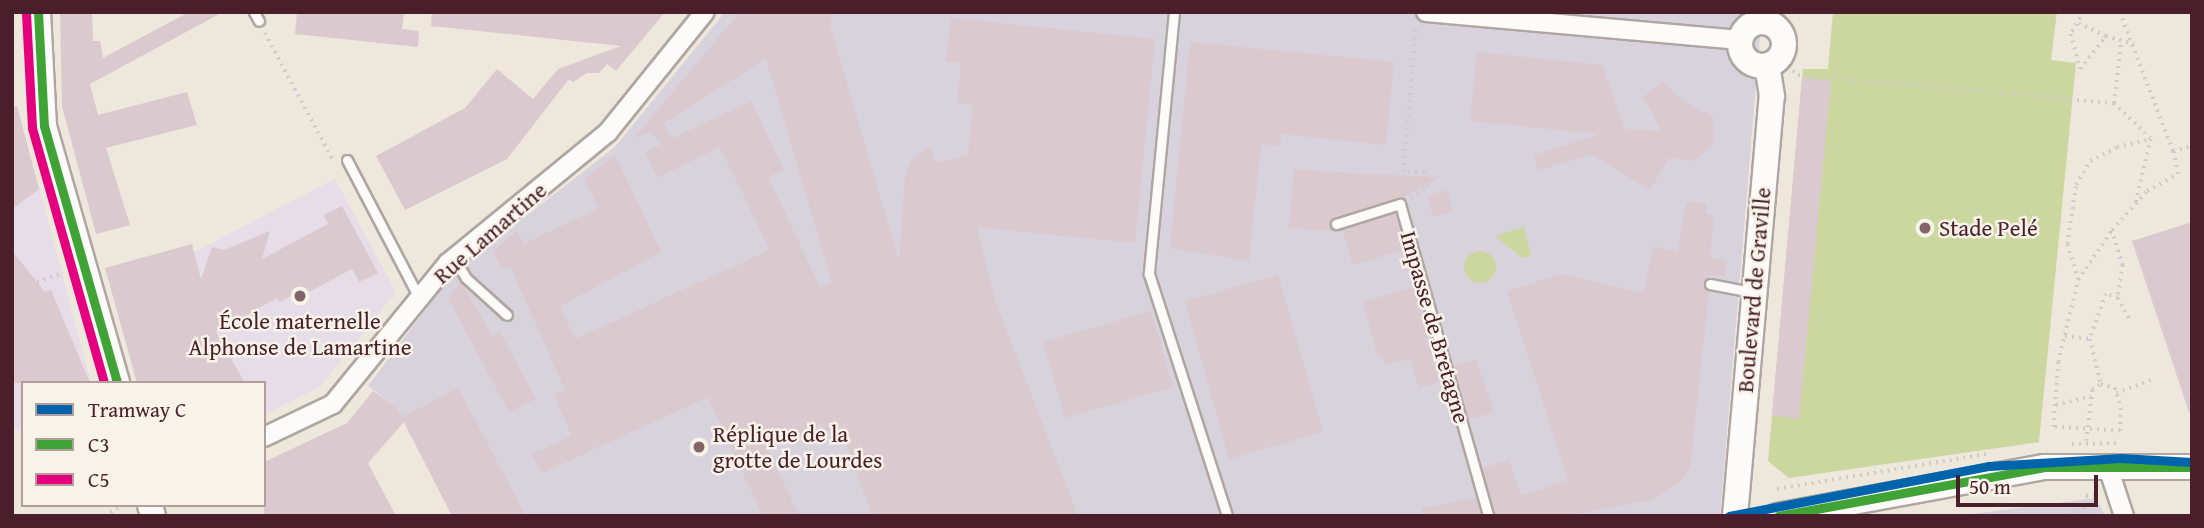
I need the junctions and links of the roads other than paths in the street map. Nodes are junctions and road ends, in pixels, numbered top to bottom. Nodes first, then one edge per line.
1 (38, 12) edge
2 (705, 12) edge
3 (1174, 12) edge
4 (1534, 17) edge
5 (1769, 18) edge
6 (1421, 19) edge
7 (1740, 40) junction
8 (1773, 61) junction
9 (347, 160) road end
10 (1336, 224) dead end
11 (454, 258) junction
12 (1710, 284) dead end
13 (1754, 292) junction
14 (419, 298) junction
15 (508, 315) dead end
16 (116, 381) edge
17 (266, 436) edge
18 (2107, 464) junction
19 (2192, 467) edge
20 (1835, 510) edge
21 (2121, 515) edge
22 (1227, 516) edge
23 (1488, 516) edge
24 (1735, 516) edge
25 (1777, 516) edge

1 - 16 street
2 - 11 street, Rue Lamartine
3 - 22 lane
4 - 6 street
4 - 7 street
5 - 7 street
5 - 8 street
7 - 8 street
8 - 13 street, Boulevard de Graville
9 - 14 lane
10 - 23 lane, Impasse de Bretagne
11 - 14 street, Rue Lamartine
11 - 15 lane
12 - 13 lane
13 - 24 street, Boulevard de Graville
14 - 17 street, Rue Lamartine
18 - 19 street
18 - 20 street
18 - 21 street
20 - 25 street

